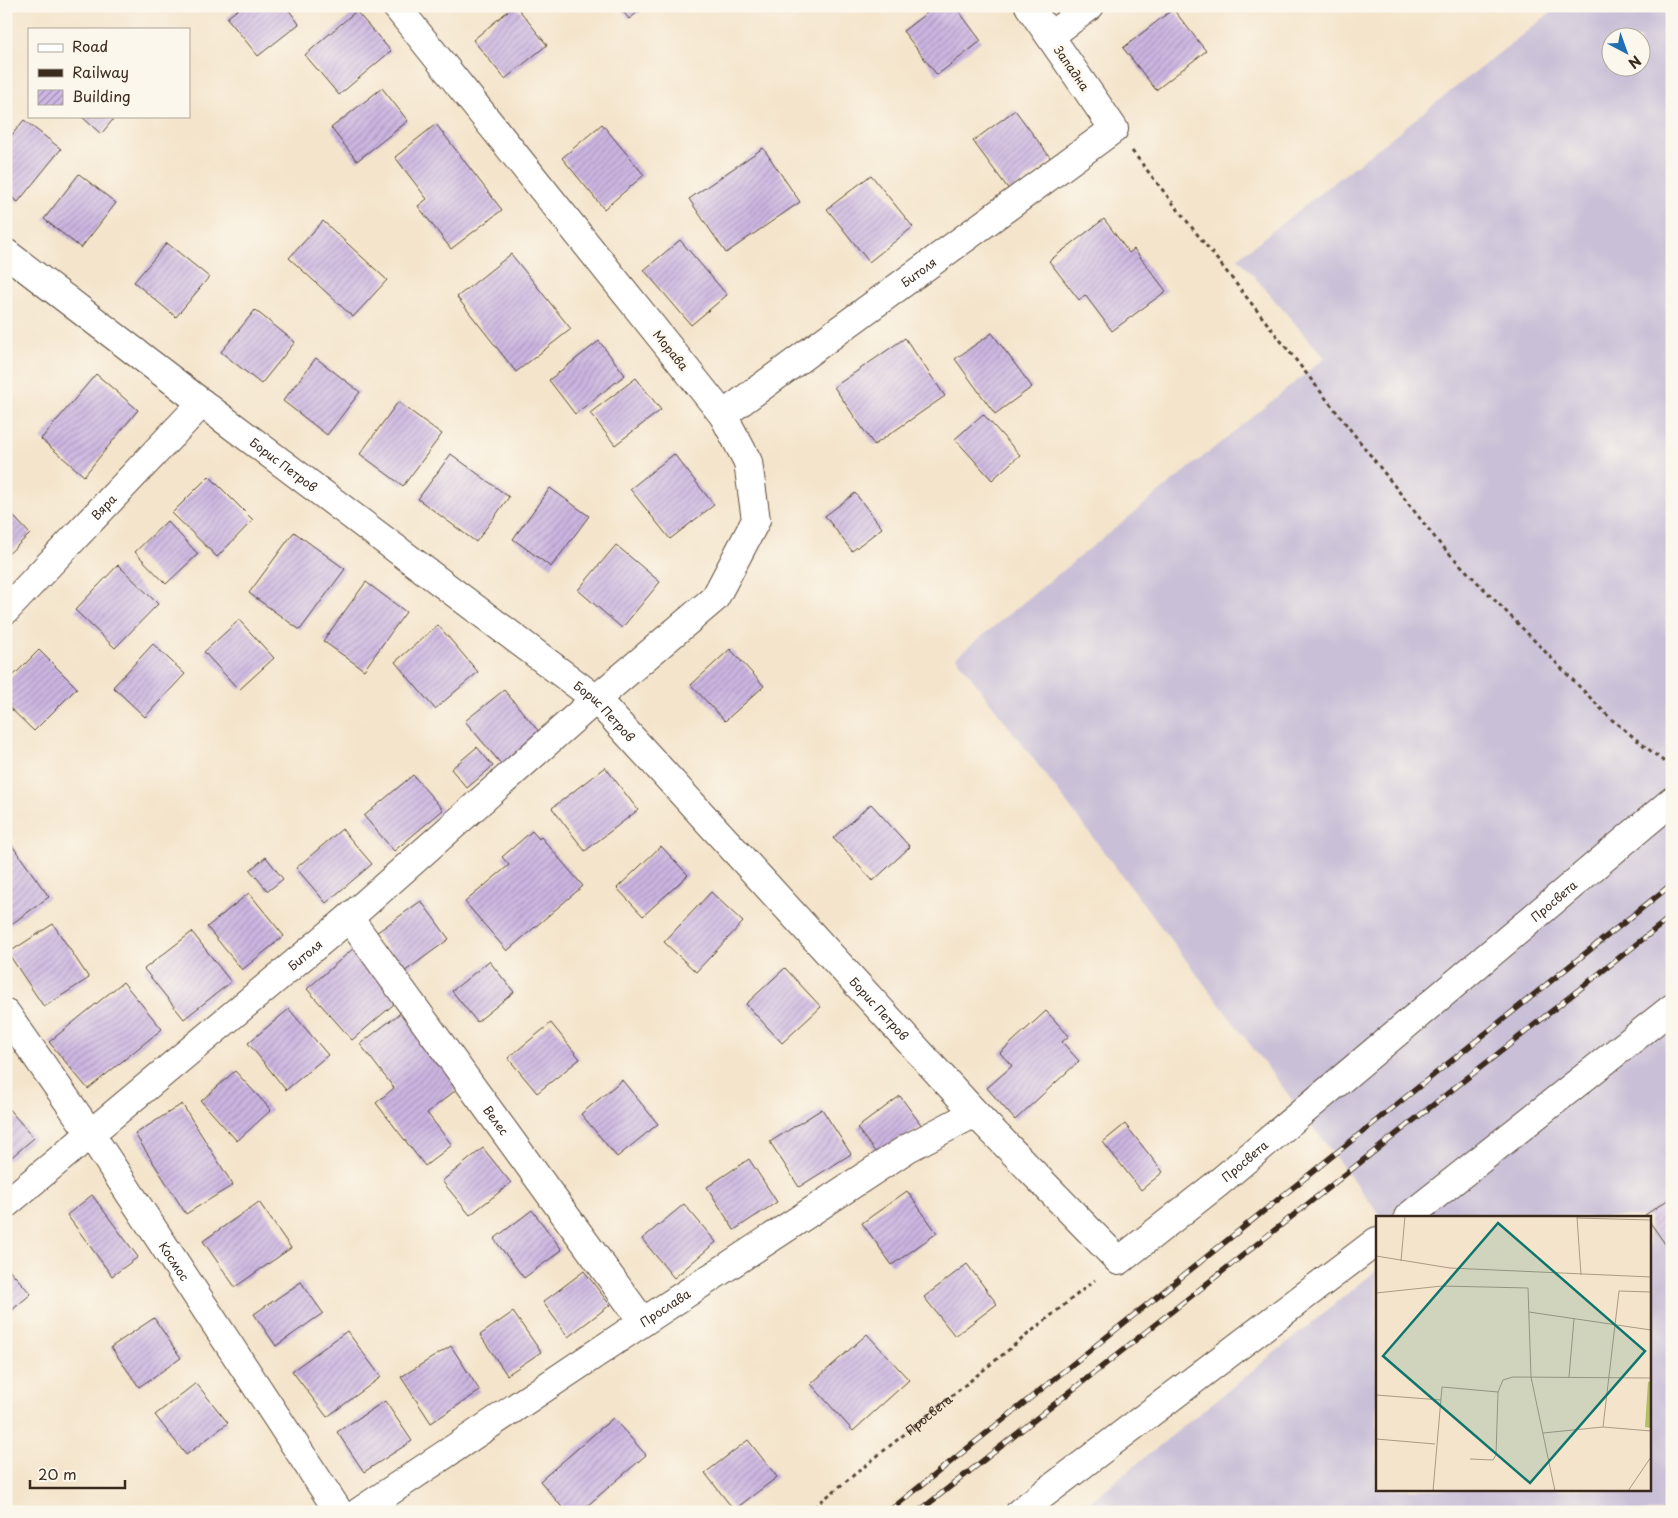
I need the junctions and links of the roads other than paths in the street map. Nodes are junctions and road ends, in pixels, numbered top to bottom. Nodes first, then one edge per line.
1 (396, 6) edge
2 (1029, 6) edge
3 (1090, 6) edge
4 (1050, 36) junction
5 (1114, 129) joint
6 (6, 253) edge
7 (202, 403) junction
8 (723, 415) junction
9 (6, 610) edge
10 (596, 699) junction
11 (1672, 801) edge
12 (349, 918) junction
13 (1672, 1008) edge
14 (6, 1013) edge
15 (975, 1113) junction
16 (90, 1133) junction
17 (6, 1204) edge
18 (1409, 1216) edge
19 (1376, 1242) edge
20 (1119, 1261) joint
21 (642, 1322) junction
22 (339, 1512) edge
23 (359, 1512) edge
24 (1020, 1512) edge

1 - 8 street, Морава
2 - 4 street, Западна
3 - 4 street
4 - 5 street, Западна
5 - 8 street, Битоля
6 - 7 street, Борис Петров
7 - 9 street, Вяра
7 - 10 street, Борис Петров
8 - 10 street, Морава
10 - 12 street, Битоля
10 - 15 street, Борис Петров
11 - 20 street, Просвета
12 - 16 street, Битоля
12 - 21 street, Велес
13 - 18 street
14 - 16 street, Космос
15 - 20 street, Борис Петров
15 - 21 street, Прослава
16 - 17 street, Битоля
16 - 22 street, Космос
19 - 24 street
21 - 23 street, Прослава

